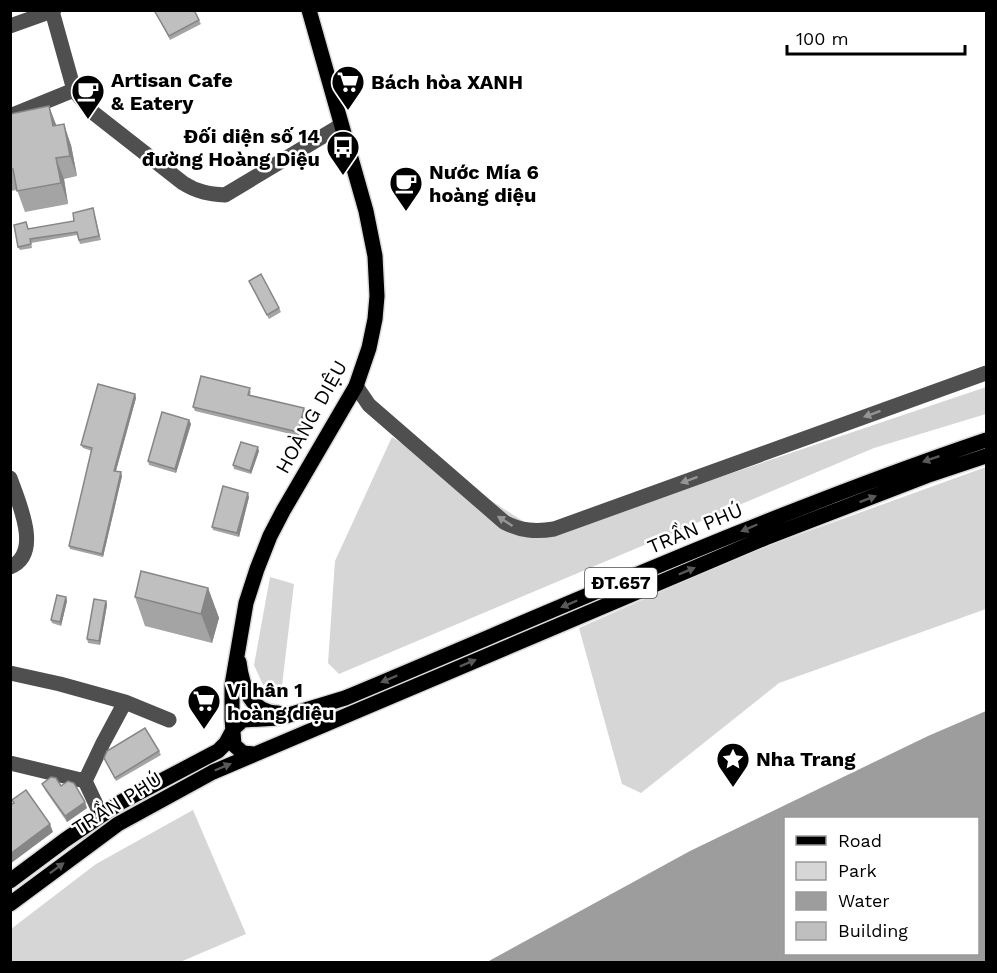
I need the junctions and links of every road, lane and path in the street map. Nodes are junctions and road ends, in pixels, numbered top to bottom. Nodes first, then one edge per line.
1 (309, 10) edge
2 (53, 11) edge
3 (10, 26) edge
4 (74, 90) junction
5 (10, 116) edge
6 (340, 126) junction
7 (987, 373) edge
8 (356, 386) junction
9 (987, 440) edge
10 (987, 456) edge
11 (10, 478) edge
12 (10, 567) edge
13 (239, 651) junction
14 (10, 673) edge
15 (231, 700) junction
16 (125, 702) junction
17 (297, 713) junction
18 (254, 719) junction
19 (169, 720) dead end
20 (232, 734) junction
21 (257, 753) junction
22 (205, 759) junction
23 (10, 764) edge
24 (85, 782) junction
25 (101, 815) junction
26 (10, 882) edge
27 (10, 903) edge

1 - 6 main road, HOÀNG DIỆU
2 - 3 street
2 - 4 street
4 - 5 street
4 - 6 street
6 - 8 main road, HOÀNG DIỆU
7 -> 8 street
8 - 13 main road, HOÀNG DIỆU
9 -> 17 main road, TRẦN PHÚ / ĐT.657
21 -> 10 main road, TRẦN PHÚ / ĐT.657
11 - 12 street
13 - 15 main road, HOÀNG DIỆU
13 - 17 main road
13 - 18 main road, HOÀNG DIỆU
14 - 16 street
15 - 20 main road, HOÀNG DIỆU
15 - 22 main road
16 - 19 street
16 - 24 street
17 - 18 main road, TRẦN PHÚ / ĐT.657
18 - 20 main road, ĐT.657
18 - 21 main road
20 - 21 main road
20 - 22 main road, TRẦN PHÚ / ĐT.657
27 -> 21 main road, TRẦN PHÚ / ĐT.657
22 - 25 main road, TRẦN PHÚ / ĐT.657
23 - 24 street
24 - 25 street
25 - 26 main road, TRẦN PHÚ / ĐT.657

